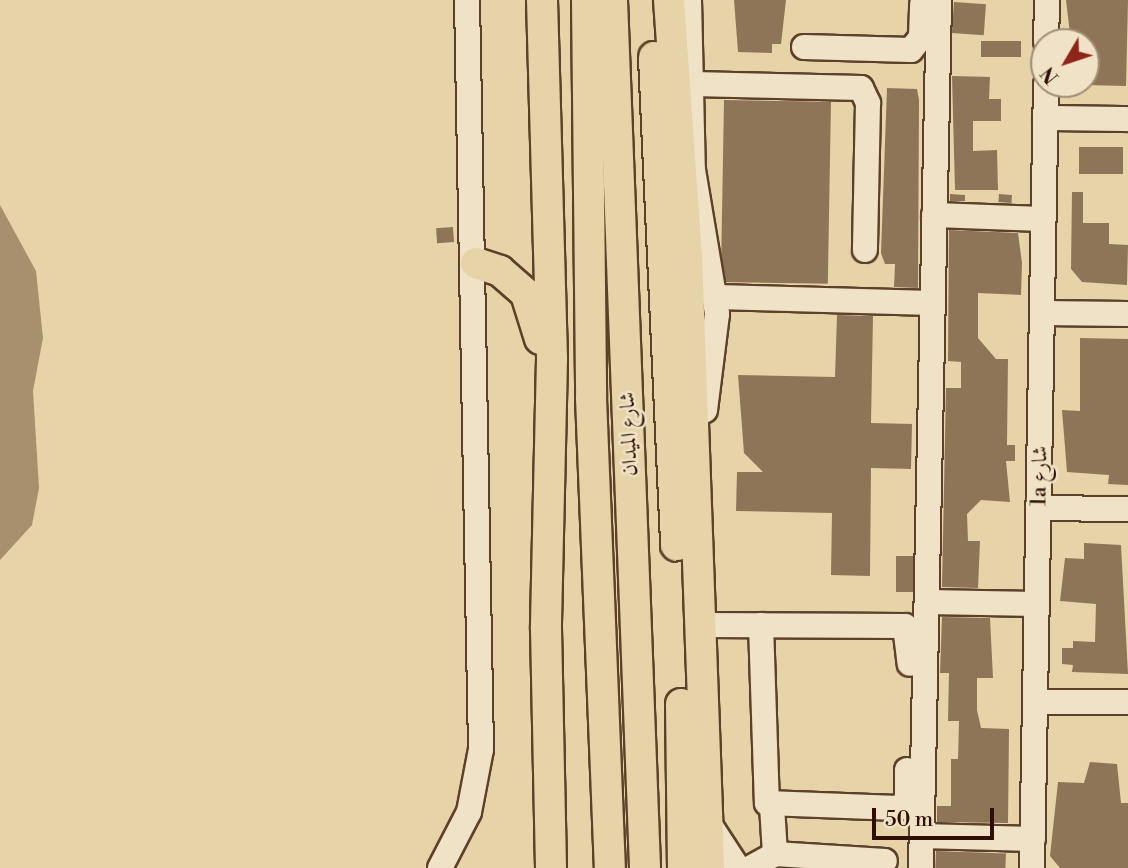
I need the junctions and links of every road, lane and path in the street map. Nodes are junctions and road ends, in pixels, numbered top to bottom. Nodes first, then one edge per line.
1 (467, 0) edge
2 (542, 0) edge
3 (587, 0) edge
4 (612, 0) edge
5 (653, 0) edge
6 (669, 0) edge
7 (689, 0) edge
8 (922, 0) edge
9 (939, 0) edge
10 (1047, 0) edge
11 (1046, 28) edge
12 (804, 47) dead end
13 (693, 84) junction
14 (1046, 98) edge
15 (543, 101) junction
16 (656, 118) junction
17 (1045, 118) junction
18 (1128, 118) edge
19 (934, 215) junction
20 (1043, 219) junction
21 (865, 250) dead end
22 (476, 263) junction
23 (717, 298) junction
24 (932, 303) junction
25 (1042, 313) junction
26 (1128, 314) edge
27 (552, 359) junction
28 (591, 398) junction
29 (631, 475) junction
30 (1040, 508) junction
31 (1128, 509) edge
32 (927, 602) junction
33 (1037, 604) junction
34 (761, 625) junction
35 (701, 631) junction
36 (1035, 702) junction
37 (1128, 702) edge
38 (772, 806) junction
39 (709, 824) junction
40 (922, 836) junction
41 (1032, 839) junction
42 (775, 854) junction
43 (885, 861) dead end
44 (440, 868) edge
45 (551, 868) edge
46 (610, 868) edge
47 (645, 868) edge
48 (683, 868) edge
49 (709, 868) edge
50 (738, 868) edge
51 (750, 868) edge
52 (920, 868) edge
53 (1032, 868) edge

1 - 22 street
2 - 15 main road
3 - 28 main road, شارع الميدان
4 - 29 main road, شارع الميدان
5 - 16 main road
6 - 35 main road
7 - 13 street
8 - 12 street
9 - 19 street
10 - 11 street
13 - 21 street
13 - 23 street
14 - 17 street, 1a شارع
15 - 27 main road
15 - 28 main road
16 - 29 main road
16 - 48 main road
17 - 18 street
17 - 20 street, 1a شارع
19 - 20 street
19 - 24 street
20 - 25 street, 1a شارع
22 - 27 main road
22 - 44 street
23 - 24 street
23 - 35 street
24 - 32 street
25 - 26 street
25 - 30 street, 1a شارع
27 - 45 main road
28 - 46 main road, شارع الميدان
29 - 47 main road, شارع الميدان
30 - 31 street
30 - 33 street, 1a شارع
32 - 33 street
32 - 40 street
33 - 36 street, 1a شارع
34 - 35 street
34 - 38 street
34 - 38 street
35 - 39 main road
36 - 37 street
36 - 41 street, 1a شارع
38 - 42 street
39 - 49 main road
39 - 50 street
40 - 41 street
40 - 52 street
41 - 53 street, 1a شارع
42 - 43 street
42 - 51 street

